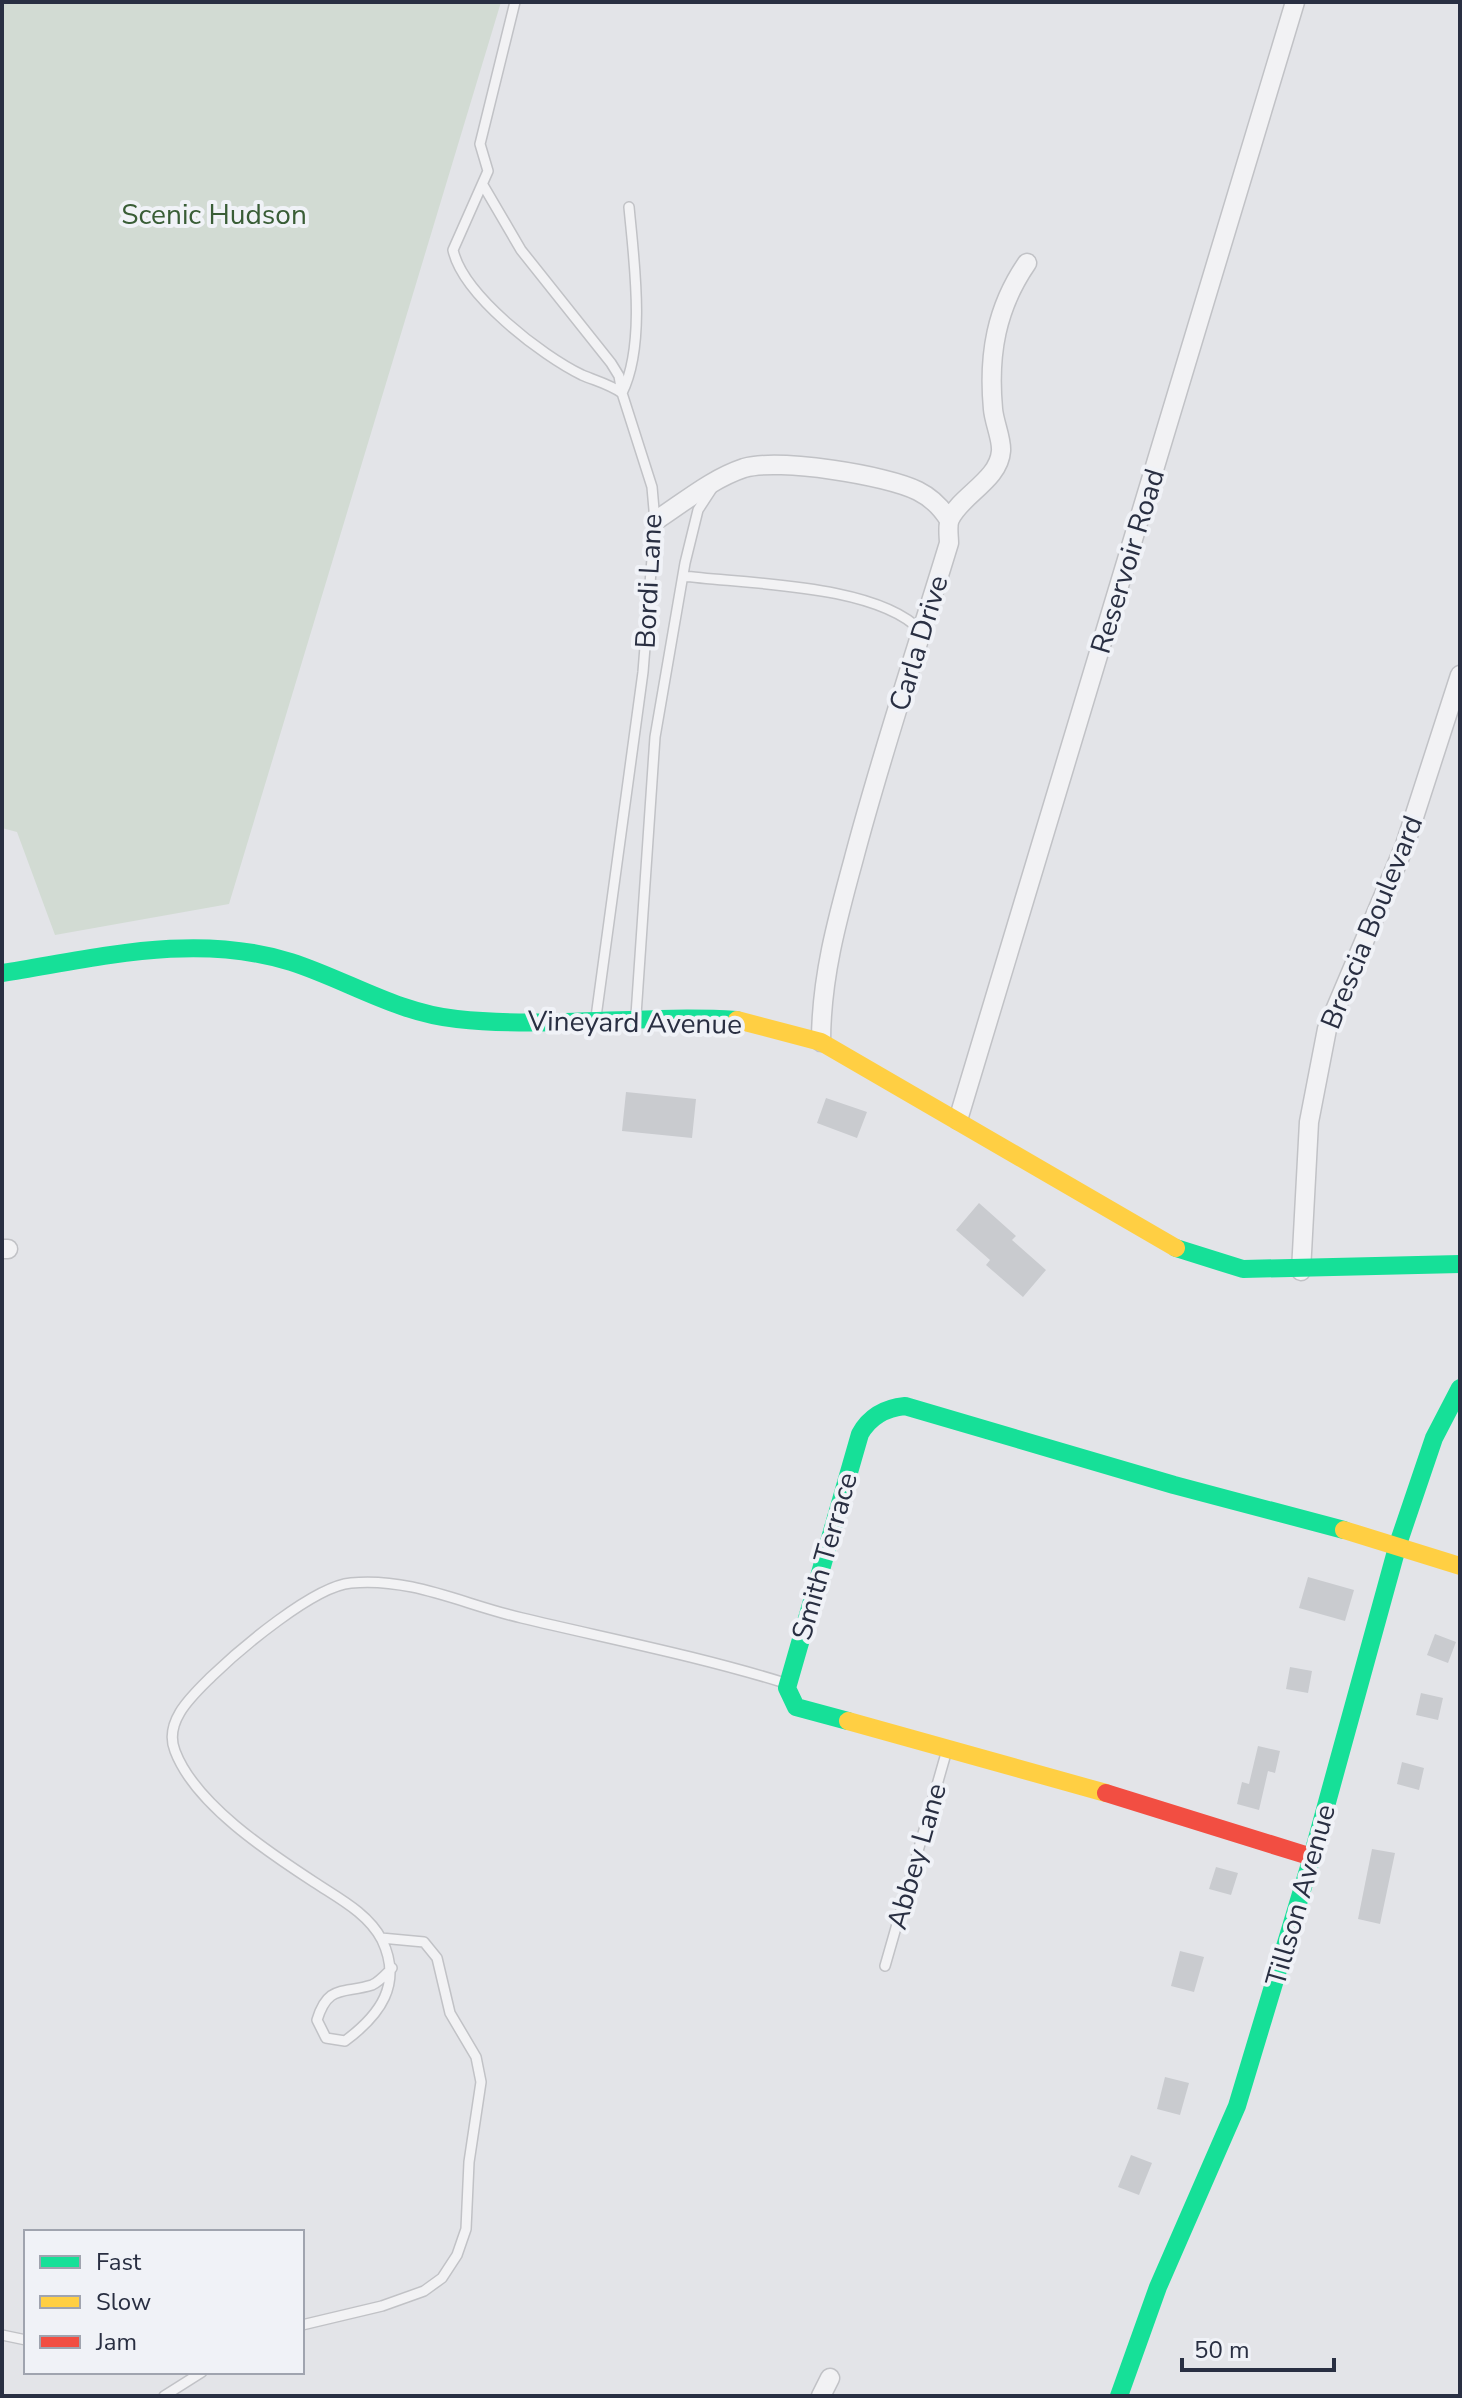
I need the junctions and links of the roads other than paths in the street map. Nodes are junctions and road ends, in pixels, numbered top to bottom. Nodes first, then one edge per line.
1 (515, 2) edge
2 (1295, 2) edge
3 (483, 185) junction
4 (629, 207) dead end
5 (1027, 263) dead end
6 (622, 393) junction
7 (717, 480) junction
8 (949, 520) junction
9 (655, 521) junction
10 (683, 576) junction
11 (922, 632) junction
12 (1460, 675) edge
13 (2, 973) edge
14 (636, 1019) junction
15 (596, 1020) junction
16 (821, 1042) junction
17 (958, 1120) junction
18 (1460, 1264) edge
19 (1301, 1271) junction
20 (1460, 1388) edge
21 (1398, 1544) junction
22 (1460, 1566) edge
23 (789, 1684) junction
24 (948, 1746) junction
25 (1312, 1857) junction
26 (381, 1938) junction
27 (885, 1966) dead end
28 (392, 1968) junction
29 (304, 2325) edge
30 (2, 2335) edge
31 (24, 2340) edge
32 (199, 2374) edge
33 (830, 2378) dead end
34 (164, 2396) edge
35 (821, 2396) edge
36 (1119, 2396) edge

1 - 3 lane
2 - 17 street, Reservoir Road
3 - 6 lane, Bordi Lane
3 - 6 lane
4 - 6 lane
5 - 8 street
6 - 9 lane, Bordi Lane
7 - 8 street
7 - 9 street
7 - 10 lane
8 - 11 street, Carla Drive
9 - 15 lane, Bordi Lane
10 - 11 lane
10 - 14 lane
11 - 16 street, Carla Drive
12 - 19 street, Brescia Boulevard
13 - 15 street, Vineyard Avenue
14 - 15 street, Vineyard Avenue
14 - 16 street, Vineyard Avenue
16 - 17 street, Vineyard Avenue
17 - 19 street, Vineyard Avenue
18 - 19 street, Vineyard Avenue
20 - 21 street, Tillson Avenue
21 - 22 street
21 - 23 street, Smith Terrace
21 - 25 street, Tillson Avenue
23 - 24 street
23 - 26 lane
24 - 25 street
24 - 27 lane, Abbey Lane
25 - 36 street, Tillson Avenue
26 - 28 lane
26 - 29 lane
28 - 28 lane
30 - 31 lane
32 - 34 lane
33 - 35 street

